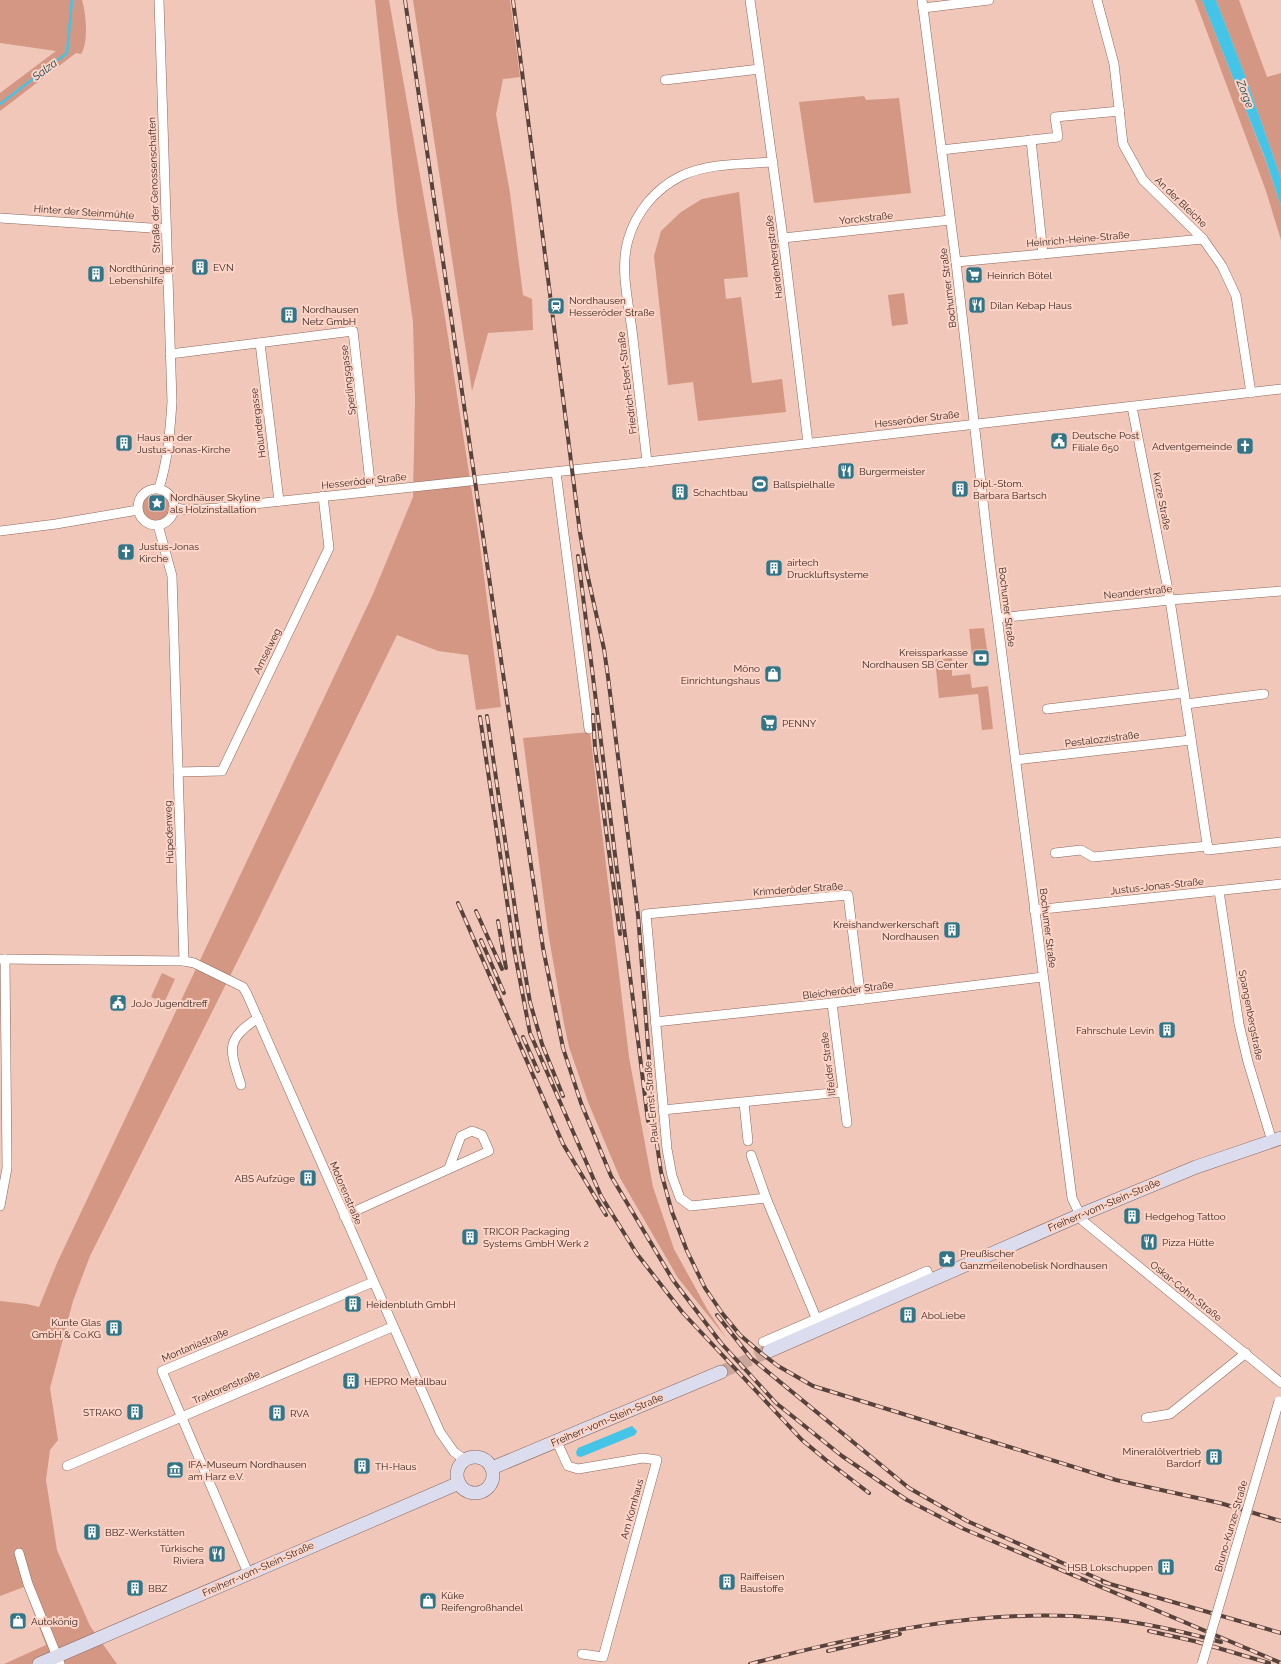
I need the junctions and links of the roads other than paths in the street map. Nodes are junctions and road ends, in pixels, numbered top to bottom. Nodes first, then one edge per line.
1 (159, 0) edge
2 (750, 0) edge
3 (989, 0) edge
4 (1097, 0) edge
5 (923, 4) edge
6 (760, 69) junction
7 (665, 80) dead end
8 (1120, 111) junction
9 (1031, 140) junction
10 (941, 150) junction
11 (773, 162) junction
12 (0, 218) edge
13 (950, 220) junction
14 (166, 229) junction
15 (783, 238) junction
16 (1203, 239) junction
17 (1043, 254) junction
18 (956, 262) junction
19 (260, 343) junction
20 (170, 354) junction
21 (1281, 389) edge
22 (1251, 393) junction
23 (1132, 407) junction
24 (974, 424) junction
25 (808, 443) junction
26 (647, 462) junction
27 (556, 472) junction
28 (159, 488) junction
29 (371, 491) junction
30 (323, 496) junction
31 (279, 501) junction
32 (174, 508) junction
33 (138, 510) junction
34 (158, 525) junction
35 (0, 531) edge
36 (1281, 591) edge
37 (1170, 600) junction
38 (998, 618) junction
39 (1184, 693) junction
40 (1264, 694) dead end
41 (1186, 704) junction
42 (1047, 708) dead end
43 (589, 729) dead end
44 (1191, 740) junction
45 (1015, 760) junction
46 (178, 772) junction
47 (1281, 842) edge
48 (1208, 846) junction
49 (1055, 853) dead end
50 (1281, 884) edge
51 (1219, 890) junction
52 (1034, 910) junction
53 (646, 914) joint
54 (2, 960) edge
55 (184, 961) junction
56 (1043, 977) junction
57 (861, 1000) junction
58 (832, 1003) junction
59 (258, 1018) junction
60 (656, 1022) junction
61 (241, 1085) dead end
62 (842, 1092) junction
63 (744, 1103) junction
64 (662, 1110) junction
65 (847, 1123) dead end
66 (1276, 1140) edge
67 (748, 1141) dead end
68 (752, 1155) dead end
69 (449, 1168) junction
70 (766, 1198) junction
71 (0, 1206) edge
72 (1080, 1215) junction
73 (344, 1216) junction
74 (930, 1281) junction
75 (373, 1282) junction
76 (817, 1320) junction
77 (392, 1327) junction
78 (766, 1347) joint
79 (1246, 1353) junction
80 (721, 1372) tunnel mouth
81 (1281, 1383) edge
82 (1280, 1398) edge
83 (182, 1418) junction
84 (1146, 1418) dead end
85 (557, 1442) junction
86 (464, 1460) junction
87 (67, 1466) dead end
88 (492, 1468) junction
89 (459, 1482) junction
90 (19, 1553) dead end
91 (248, 1573) junction
92 (582, 1654) dead end
93 (58, 1660) edge
94 (39, 1664) edge
95 (1202, 1664) edge

1 - 14 street, Straße der Genossenschaften
2 - 6 street, Hardenbergstraße
3 - 5 street
4 - 8 street, An der Bleiche
5 - 10 street, Bochumer Straße
6 - 7 street
6 - 11 street, Hardenbergstraße
8 - 9 street
8 - 16 street, An der Bleiche
9 - 10 street
9 - 17 street
10 - 13 street, Bochumer Straße
11 - 15 street, Hardenbergstraße
11 - 26 street, Friedrich-Ebert-Straße
12 - 14 street, Hinter der Steinmühle
13 - 15 street, Yorckstraße
13 - 18 street, Bochumer Straße
14 - 20 street, Straße der Genossenschaften
15 - 25 street, Hardenbergstraße
16 - 17 street, Heinrich-Heine-Straße
16 - 22 street, An der Bleiche
17 - 18 street, Heinrich-Heine-Straße
18 - 24 street, Bochumer Straße
19 - 20 street, Sperlingsgasse
19 - 29 street, Sperlingsgasse
19 - 31 street, Holundergasse
20 - 28 street, Straße der Genossenschaften
21 - 22 street, Hesseröder Straße
22 - 23 street, Hesseröder Straße
23 - 24 street, Hesseröder Straße
23 - 37 street, Kurze Straße
24 - 25 street, Hesseröder Straße
24 - 38 street, Bochumer Straße
25 - 26 street, Hesseröder Straße
26 - 27 street, Hesseröder Straße
27 - 29 street, Hesseröder Straße
27 - 43 street
28 - 32 street
28 - 33 street
29 - 30 street, Hesseröder Straße
30 - 31 street, Hesseröder Straße
30 - 46 street, Amselweg
31 - 32 street, Hesseröder Straße
32 - 34 street
33 - 34 street
33 - 35 street
34 - 46 street, Hüpedenweg
36 - 37 street, Neanderstraße
37 - 38 street, Neanderstraße
37 - 39 street
38 - 45 street, Bochumer Straße
39 - 41 street
39 - 42 street
40 - 41 street
41 - 44 street
44 - 45 street, Pestalozzistraße
44 - 48 street
45 - 52 street, Bochumer Straße
46 - 55 street, Hüpedenweg
47 - 48 street
48 - 49 street
50 - 51 street, Justus-Jonas-Straße
51 - 52 street, Justus-Jonas-Straße
51 - 66 street, Spangenbergstraße
52 - 56 street, Bochumer Straße
53 - 57 street, Krimderöder Straße
53 - 60 street, Paul-Ernst-Straße
54 - 55 street
54 - 71 street
55 - 59 street, Motorenstraße
56 - 57 street, Bleicheröder Straße
56 - 72 street, Bochumer Straße
57 - 58 street, Bleicheröder Straße
58 - 60 street, Bleicheröder Straße
58 - 62 street, Ilfelder Straße
59 - 61 street
59 - 73 street, Motorenstraße
60 - 64 street, Paul-Ernst-Straße
62 - 63 street
62 - 65 street, Ilfelder Straße
63 - 64 street
63 - 67 street
64 - 70 street, Paul-Ernst-Straße
66 - 72 main road, Freiherr-vom-Stein-Straße
68 - 70 street
69 - 69 street
69 - 73 street
70 - 76 street
72 - 74 main road, Freiherr-vom-Stein-Straße
72 - 79 street, Oskar-Cohn-Straße
73 - 75 street, Motorenstraße
74 - 76 street, Freiherr-vom-Stein-Straße
74 - 78 main road, Freiherr-vom-Stein-Straße
75 - 77 street, Motorenstraße
75 - 83 street, Montaniastraße
76 - 78 street, Freiherr-vom-Stein-Straße
77 - 83 street, Traktorenstraße
77 - 86 street, Motorenstraße
79 - 81 street, Oskar-Cohn-Straße
79 - 84 street
80 - 85 main road, Freiherr-vom-Stein-Straße
82 - 95 street, Bruno-Kunze-Straße, bridge
83 - 87 street, Traktorenstraße
83 - 91 street, Montaniastraße
85 - 88 main road, Freiherr-vom-Stein-Straße
85 - 92 street, Am Kornhaus
86 - 88 main road
86 - 89 main road
88 - 89 main road
89 - 91 main road, Freiherr-vom-Stein-Straße
90 - 93 street
91 - 93 main road, Freiherr-vom-Stein-Straße
93 - 94 main road, Freiherr-vom-Stein-Straße

